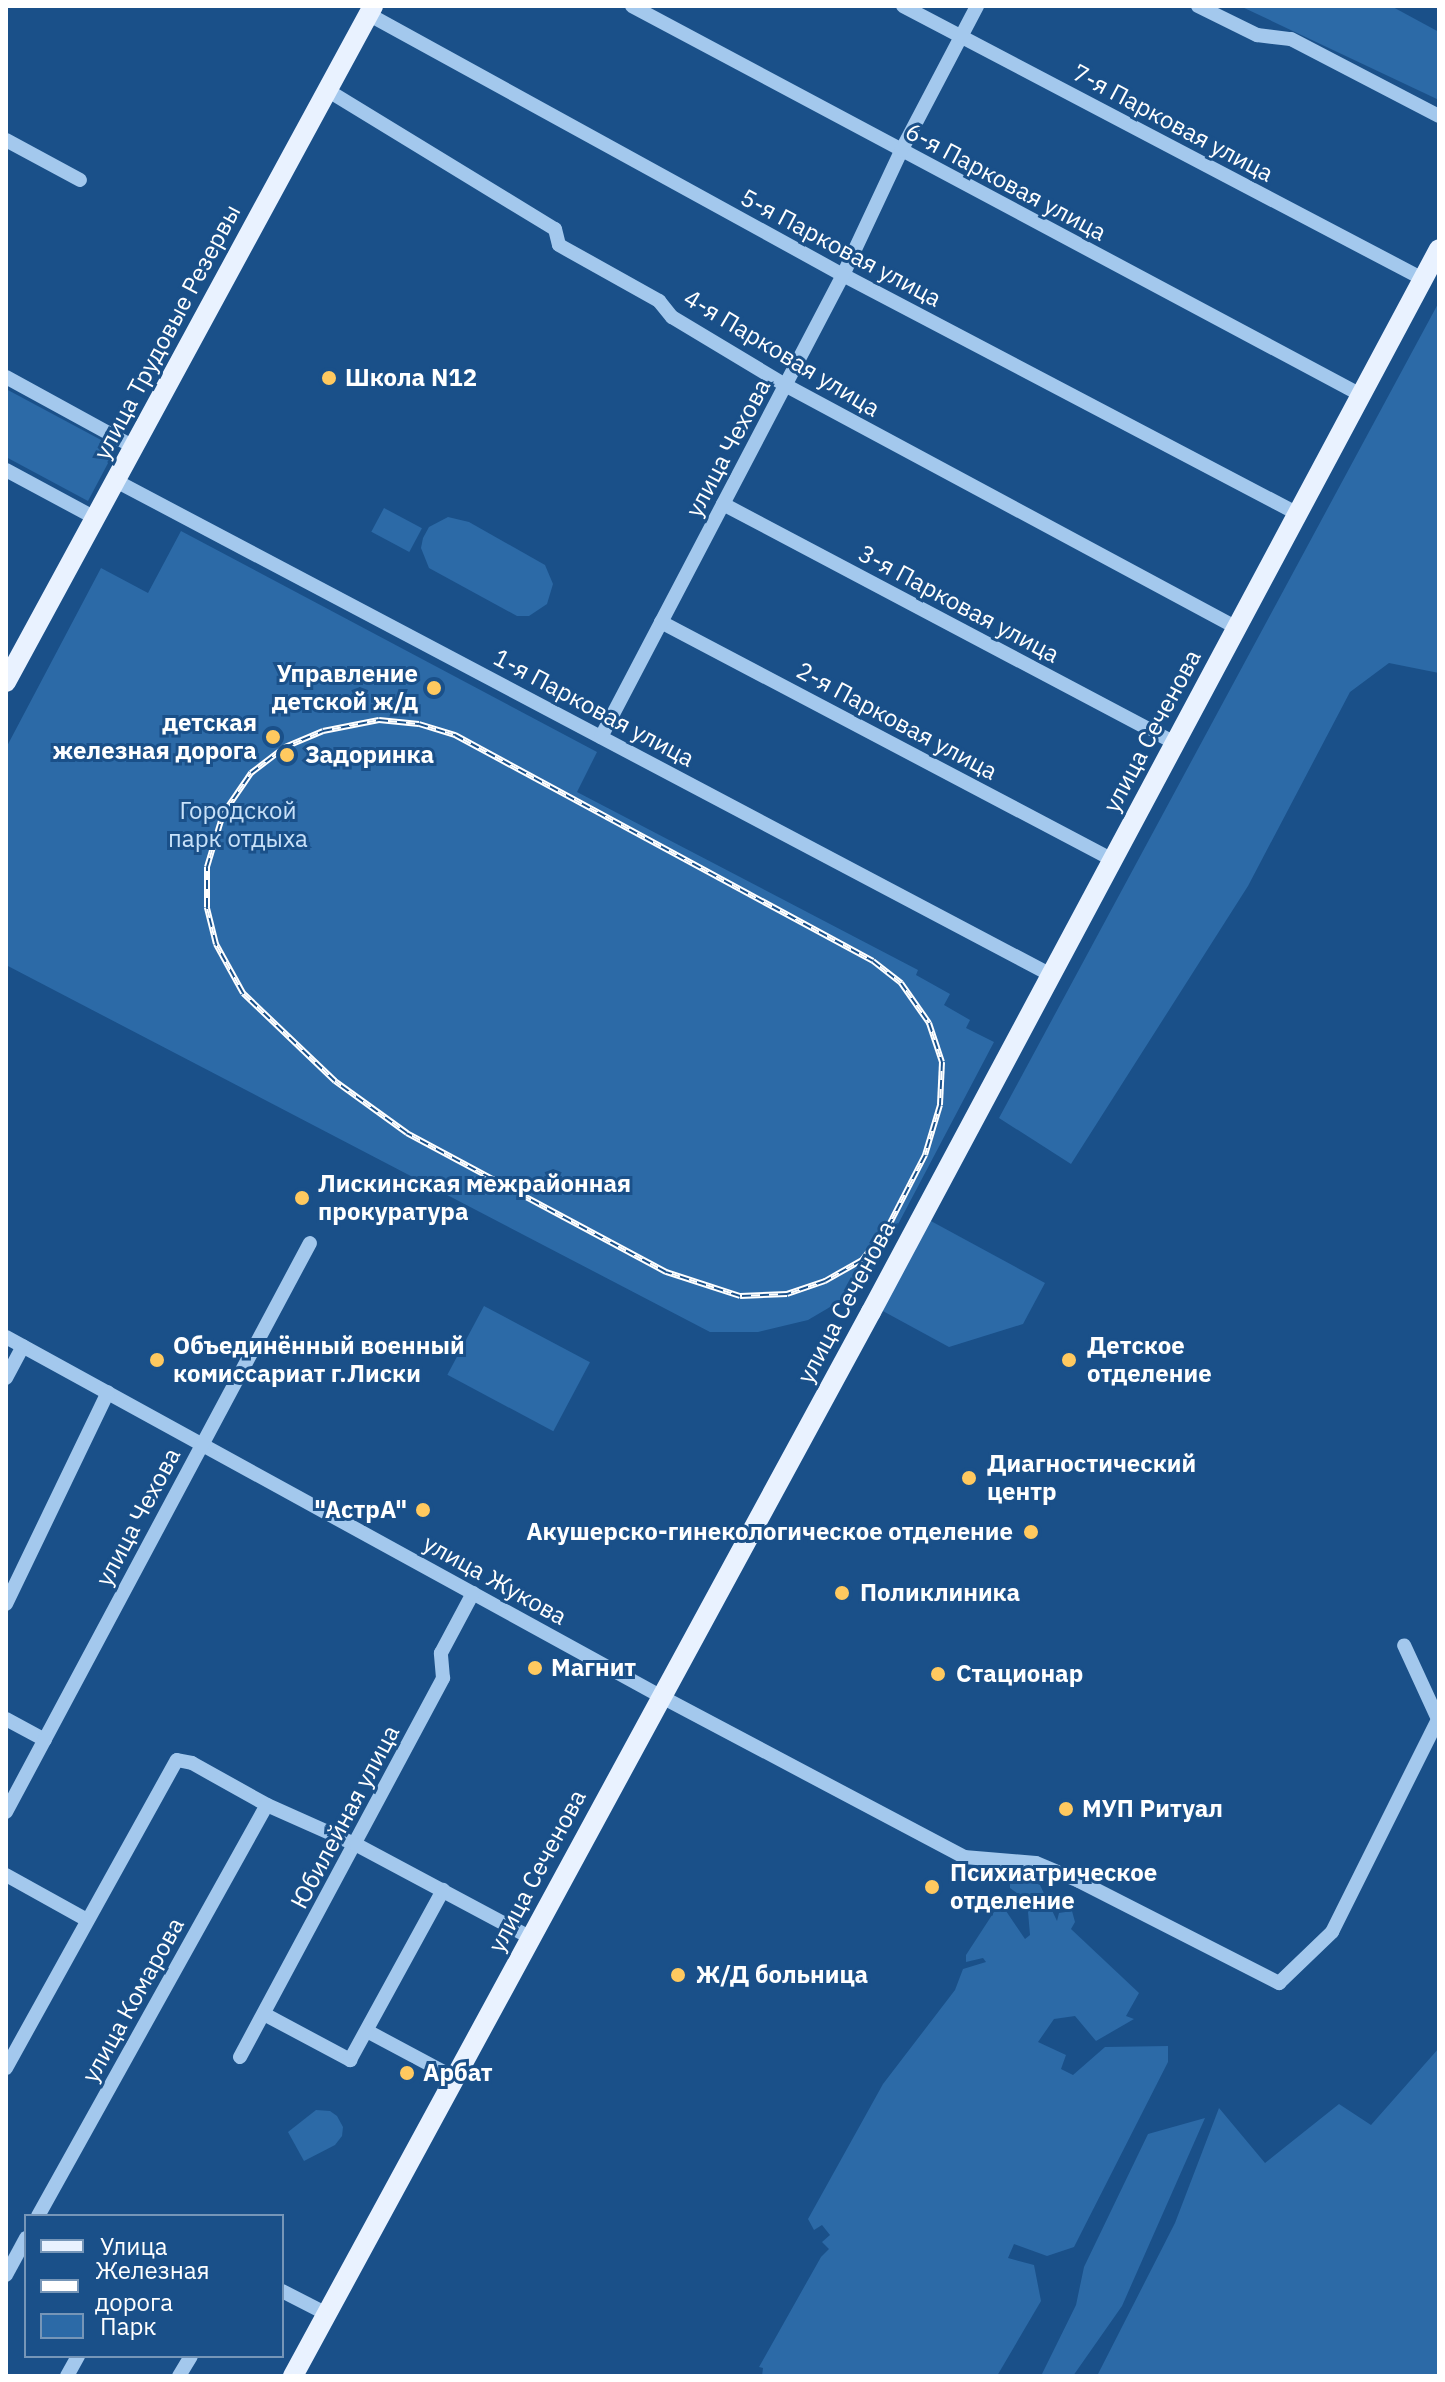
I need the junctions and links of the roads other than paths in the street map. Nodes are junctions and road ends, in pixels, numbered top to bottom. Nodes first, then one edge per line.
1 (632, 6) edge
2 (903, 6) edge
3 (977, 6) edge
4 (1198, 6) edge
5 (371, 10) edge
6 (960, 36) junction
7 (327, 90) junction
8 (1439, 116) edge
9 (6, 140) edge
10 (901, 151) junction
11 (80, 180) dead end
12 (1439, 249) edge
13 (843, 275) junction
14 (1423, 279) junction
15 (6, 377) edge
16 (785, 385) junction
17 (1361, 395) junction
18 (134, 447) junction
19 (6, 470) edge
20 (116, 481) junction
21 (723, 504) junction
22 (1298, 514) junction
23 (95, 518) junction
24 (661, 622) junction
25 (1237, 628) junction
26 (6, 682) edge
27 (601, 737) junction
28 (1175, 743) junction
29 (1113, 860) junction
30 (1051, 975) junction
31 (310, 1243) dead end
32 (6, 1337) edge
33 (23, 1346) junction
34 (6, 1378) edge
35 (108, 1392) junction
36 (202, 1443) junction
37 (473, 1593) junction
38 (6, 1604) edge
39 (1404, 1645) dead end
40 (662, 1697) junction
41 (6, 1719) edge
42 (45, 1740) junction
43 (267, 1805) junction
44 (6, 1812) edge
45 (357, 1845) junction
46 (6, 1875) edge
47 (443, 1890) junction
48 (87, 1920) junction
49 (531, 1938) junction
50 (264, 2014) junction
51 (367, 2031) junction
52 (240, 2057) dead end
53 (6, 2068) edge
54 (455, 2078) junction
55 (39, 2214) edge
56 (24, 2242) edge
57 (6, 2275) edge
58 (284, 2292) edge
59 (327, 2314) junction
60 (77, 2358) edge
61 (190, 2358) edge
62 (67, 2376) edge
63 (179, 2376) edge
64 (293, 2376) edge

1 - 10 street, 6-я Парковая улица
2 - 6 street, 7-я Парковая улица
3 - 6 street, улица Чехова
4 - 8 street
5 - 7 main road, улица Трудовые Резервы
5 - 13 street, 5-я Парковая улица
6 - 10 street, улица Чехова
6 - 14 street, 7-я Парковая улица
7 - 16 street, 4-я Парковая улица
7 - 18 main road, улица Трудовые Резервы
9 - 11 street
10 - 13 street, улица Чехова
10 - 17 street, 6-я Парковая улица
12 - 14 main road, улица Сеченова
13 - 16 street, улица Чехова
13 - 22 street, 5-я Парковая улица
14 - 17 main road, улица Сеченова
15 - 18 street
16 - 21 street, улица Чехова
16 - 25 street, 4-я Парковая улица
17 - 22 main road, улица Сеченова
18 - 20 main road, улица Трудовые Резервы
19 - 23 street
20 - 23 main road, улица Трудовые Резервы
20 - 27 street, 1-я Парковая улица
21 - 24 street, улица Чехова
21 - 28 street, 3-я Парковая улица
22 - 25 main road, улица Сеченова
23 - 26 main road, улица Трудовые Резервы
24 - 27 street, улица Чехова
24 - 29 street, 2-я Парковая улица
25 - 28 main road, улица Сеченова
27 - 30 street, 1-я Парковая улица
28 - 29 main road, улица Сеченова
29 - 30 main road, улица Сеченова
30 - 40 main road, улица Сеченова
31 - 36 street, улица Чехова
32 - 33 street, улица Жукова
33 - 34 street
33 - 35 street, улица Жукова
35 - 36 street, улица Жукова
35 - 38 street
36 - 37 street, улица Жукова
36 - 42 street, улица Чехова
37 - 40 street, улица Жукова
37 - 45 street, Юбилейная улица
39 - 40 street, улица Жукова
40 - 49 main road, улица Сеченова
41 - 42 street
42 - 44 street, улица Чехова
43 - 45 street
43 - 48 street
43 - 55 street, улица Комарова
45 - 47 street
45 - 50 street, Юбилейная улица
46 - 48 street
47 - 49 street
47 - 51 street
48 - 53 street
49 - 54 main road, улица Сеченова
50 - 51 street
50 - 52 street, Юбилейная улица
51 - 54 street
54 - 59 main road, улица Сеченова
56 - 57 street
58 - 59 street
59 - 64 main road, улица Сеченова
60 - 62 street
61 - 63 street

